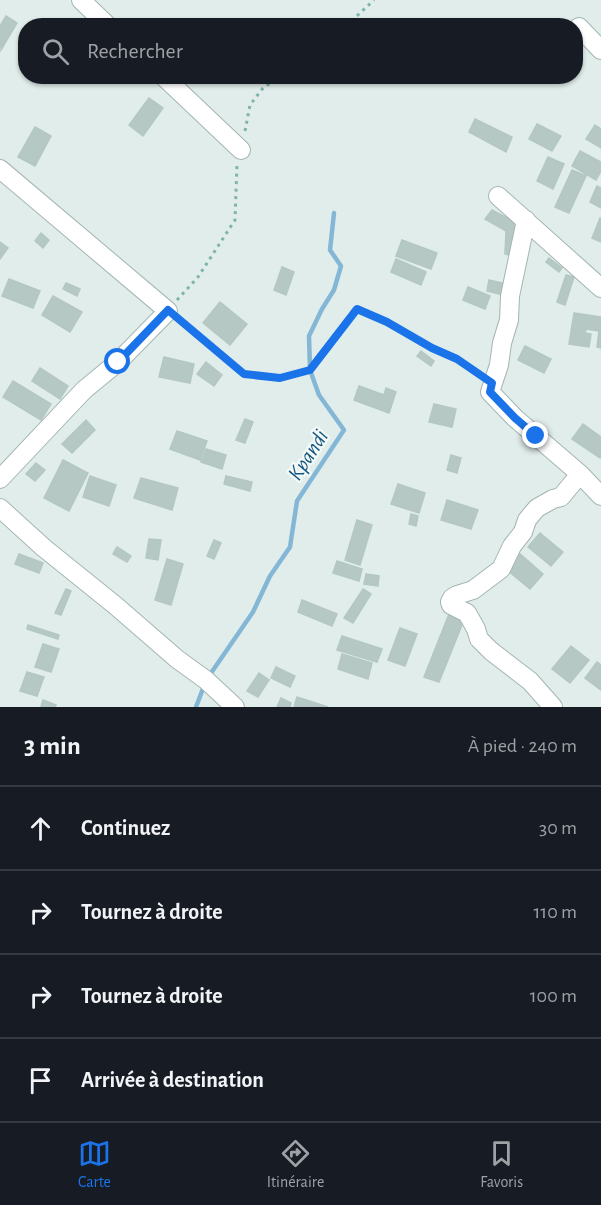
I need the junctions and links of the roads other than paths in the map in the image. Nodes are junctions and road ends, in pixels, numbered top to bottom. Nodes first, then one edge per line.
1 (81, 0) edge
2 (100, 18) edge
3 (583, 31) edge
4 (601, 50) edge
5 (171, 84) edge
6 (241, 150) road end
7 (0, 169) edge
8 (498, 196) dead end
9 (526, 220) junction
10 (601, 288) edge
11 (580, 474) junction
12 (0, 479) edge
13 (601, 496) edge
14 (0, 508) edge
15 (235, 707) edge
16 (553, 707) edge

1 - 2 street
3 - 4 street
5 - 6 street
7 - 12 street
8 - 9 street
9 - 10 street
9 - 11 street
11 - 13 street
11 - 16 street
14 - 15 street

